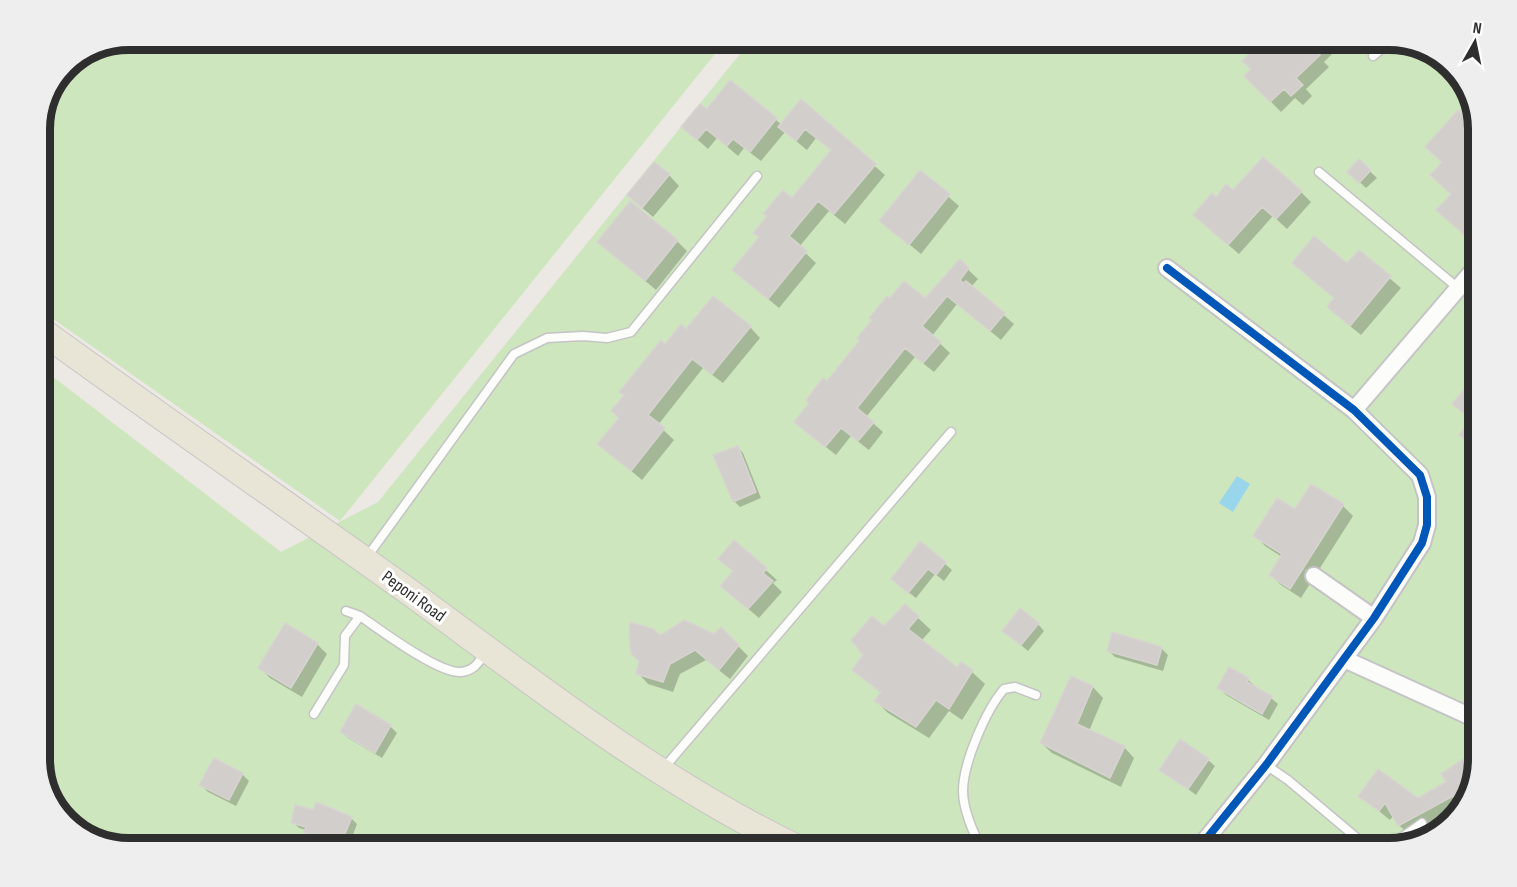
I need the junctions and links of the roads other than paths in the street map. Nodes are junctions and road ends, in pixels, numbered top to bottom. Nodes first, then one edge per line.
1 (1381, 49) edge
2 (1372, 56) dead end
3 (1319, 172) dead end
4 (757, 176) dead end
5 (1167, 268) dead end
6 (1467, 277) edge
7 (1458, 288) junction
8 (50, 337) edge
9 (1354, 410) junction
10 (951, 432) dead end
11 (364, 560) junction
12 (1314, 576) dead end
13 (345, 611) dead end
14 (360, 616) junction
15 (1374, 618) junction
16 (488, 650) junction
17 (1344, 659) junction
18 (1036, 695) dead end
19 (314, 714) dead end
20 (1468, 715) edge
21 (1266, 765) junction
22 (661, 771) junction
23 (1422, 823) dead end
24 (1403, 836) edge
25 (777, 838) edge
26 (976, 838) edge
27 (1207, 838) edge
28 (1357, 838) edge

1 - 2 lane
3 - 7 lane
4 - 11 lane
5 - 9 street
6 - 7 street
7 - 9 street
8 - 11 main road, Peponi Road
9 - 15 street
10 - 22 lane
11 - 16 main road, Peponi Road
12 - 15 street
13 - 14 lane
14 - 16 lane
14 - 19 lane
15 - 17 street
16 - 22 main road, Peponi Road
17 - 20 street
17 - 21 street
18 - 26 lane
21 - 27 street
21 - 28 lane
22 - 25 main road, Peponi Road
23 - 24 lane

